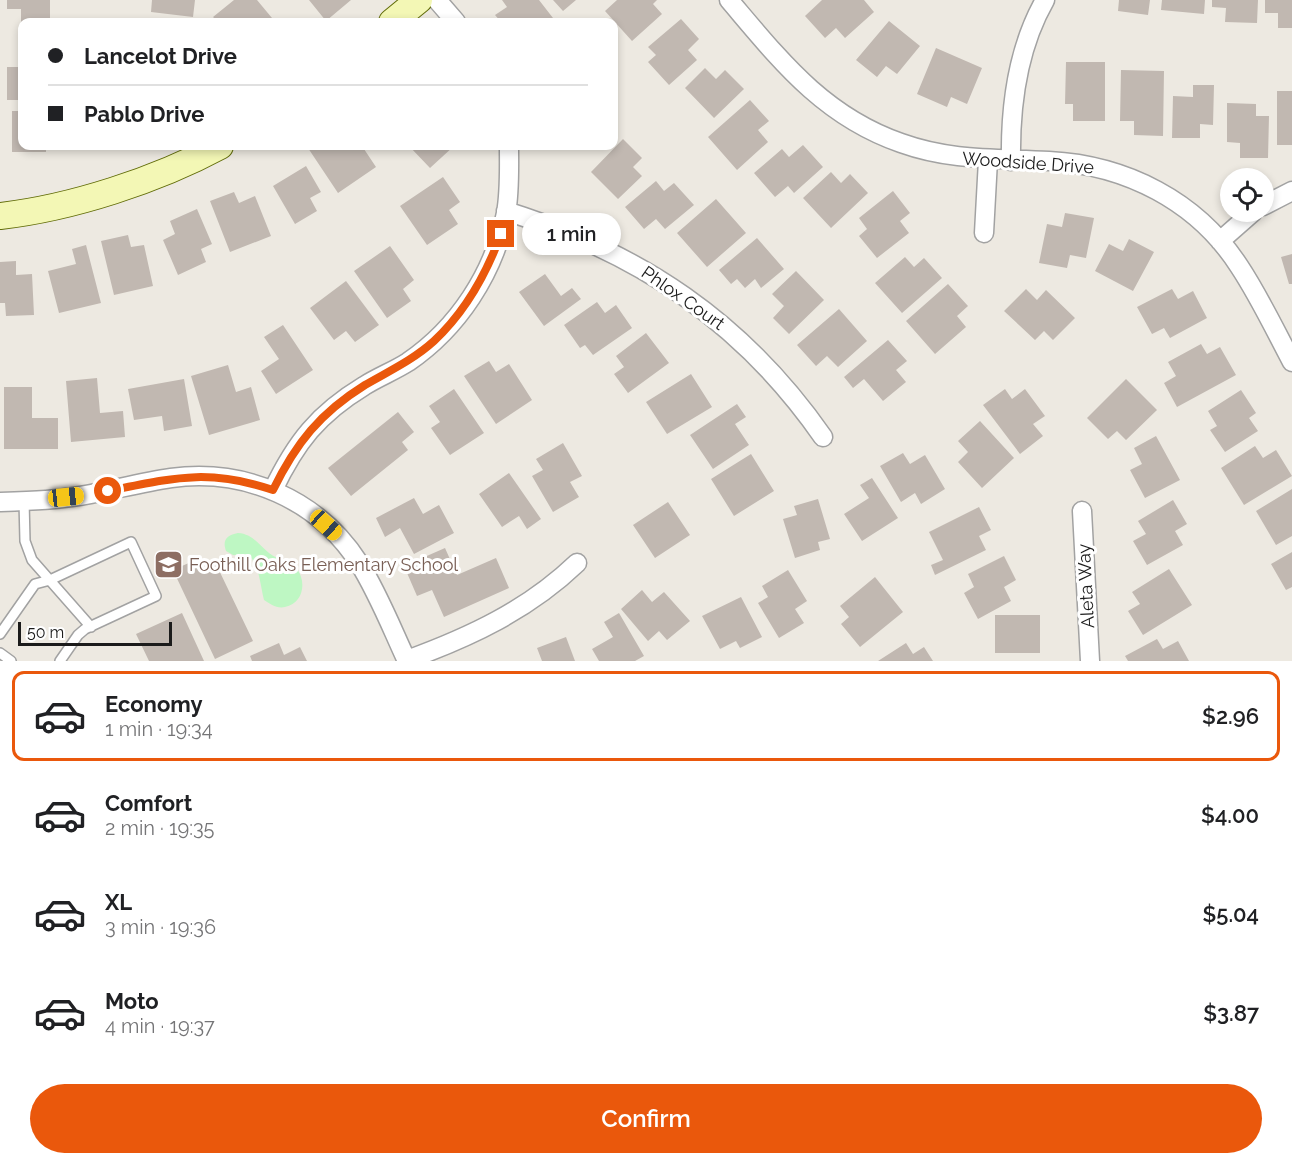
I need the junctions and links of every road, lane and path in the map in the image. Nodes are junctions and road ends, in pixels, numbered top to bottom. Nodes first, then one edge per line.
1 (419, 0) edge
2 (437, 0) edge
3 (729, 0) edge
4 (1045, 0) edge
5 (397, 18) edge
6 (453, 18) edge
7 (211, 150) edge
8 (508, 150) edge
9 (988, 160) junction
10 (1011, 161) junction
11 (1292, 191) edge
12 (1274, 200) edge
13 (506, 212) junction
14 (0, 216) edge
15 (1242, 222) edge
16 (984, 233) dead end
17 (1220, 241) junction
18 (1292, 362) edge
19 (823, 437) dead end
20 (273, 490) junction
21 (24, 501) junction
22 (0, 502) edge
23 (1082, 511) dead end
24 (577, 563) dead end
25 (50, 580) junction
26 (91, 627) junction
27 (0, 633) edge
28 (0, 653) edge
29 (11, 661) edge
30 (60, 661) edge
31 (407, 661) edge
32 (1090, 661) edge

1 - 5 street
2 - 6 street
3 - 9 street, Woodside Drive
4 - 10 street
7 - 14 street
8 - 13 street
9 - 10 street, Woodside Drive
9 - 16 street
10 - 17 street, Woodside Drive
11 - 12 street
13 - 19 street, Phlox Court
13 - 20 street
15 - 17 street
17 - 18 street, Woodside Drive
20 - 21 street
20 - 31 street
21 - 22 street
21 - 25 lane
23 - 32 street, Aleta Way
24 - 31 street
25 - 26 lane
25 - 26 lane
25 - 27 lane
26 - 30 lane
28 - 29 lane

